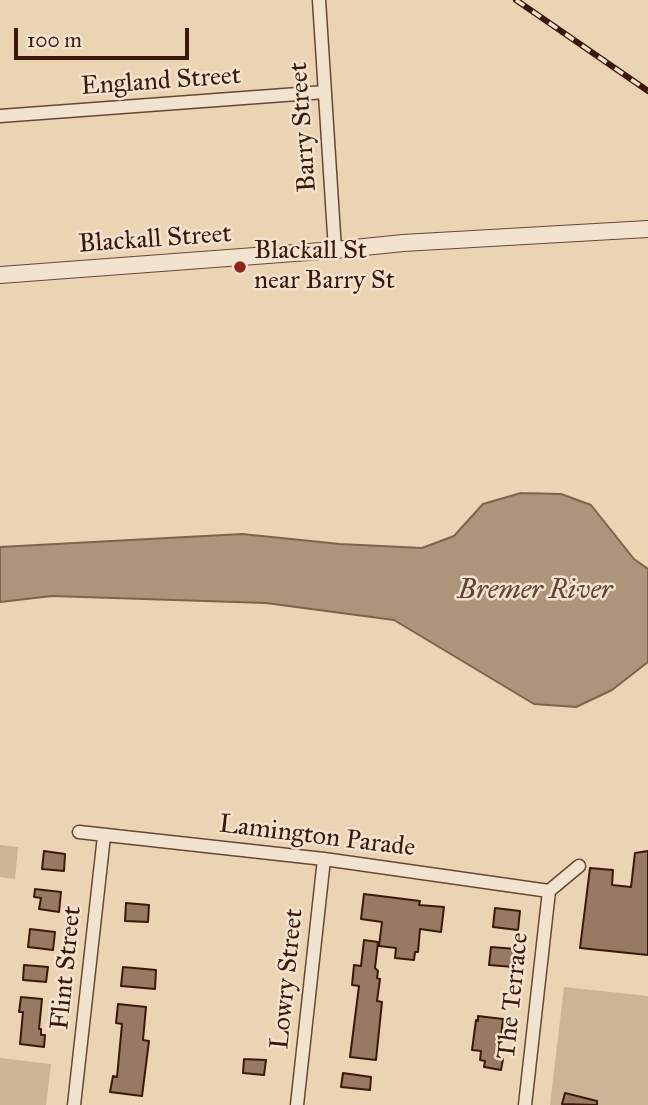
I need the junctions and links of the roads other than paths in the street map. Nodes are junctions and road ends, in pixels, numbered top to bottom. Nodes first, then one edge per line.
1 (319, 0) edge
2 (325, 92) junction
3 (0, 116) edge
4 (648, 229) edge
5 (335, 250) junction
6 (0, 275) edge
7 (79, 832) dead end
8 (104, 836) junction
9 (324, 859) junction
10 (579, 866) dead end
11 (549, 891) junction
12 (74, 1105) edge
13 (297, 1105) edge
14 (525, 1105) edge

1 - 2 street, Barry Street
2 - 3 street, England Street
2 - 5 street, Barry Street
4 - 5 street, Blackall Street
5 - 6 street, Blackall Street
7 - 8 street, Lamington Parade
8 - 9 street, Lamington Parade
8 - 12 street, Flint Street
9 - 11 street, Lamington Parade
9 - 13 street, Lowry Street
10 - 11 street
11 - 14 street, The Terrace

